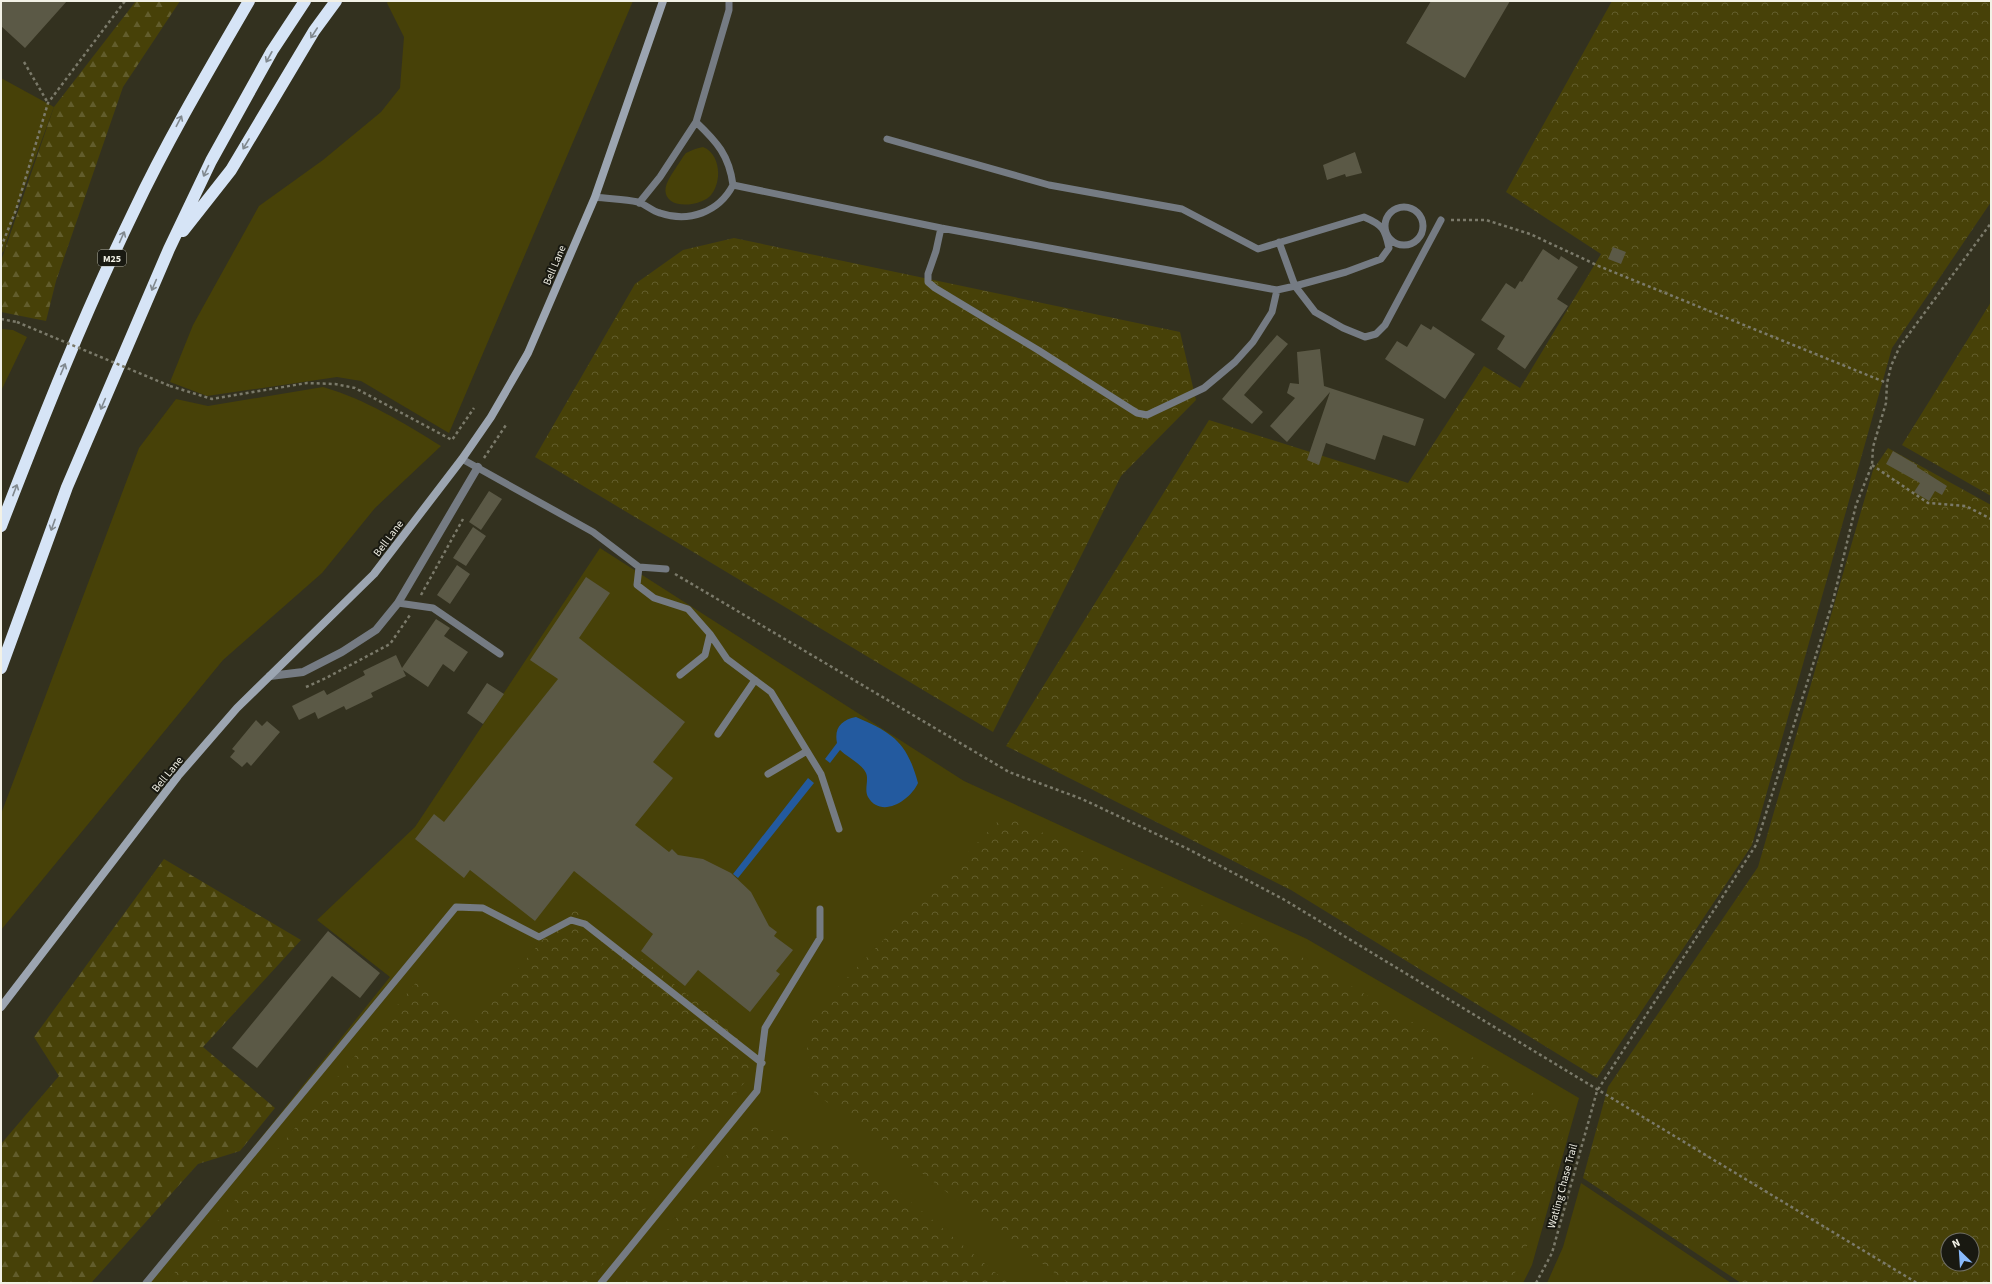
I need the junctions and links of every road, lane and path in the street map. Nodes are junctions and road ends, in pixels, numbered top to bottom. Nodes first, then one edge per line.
1 (125, 1) edge
2 (249, 1) edge
3 (305, 1) edge
4 (336, 1) edge
5 (663, 1) edge
6 (729, 1) edge
7 (24, 62) dead end
8 (48, 103) junction
9 (696, 122) junction
10 (887, 139) dead end
11 (733, 185) junction
12 (595, 197) junction
13 (639, 202) junction
14 (1441, 220) joint
15 (1991, 223) edge
16 (941, 228) junction
17 (1386, 232) junction
18 (1279, 242) junction
19 (1, 247) edge
20 (169, 249) junction
21 (1295, 286) junction
22 (1277, 290) junction
23 (1, 319) edge
24 (1887, 383) junction
25 (474, 408) dead end
26 (506, 425) dead end
27 (462, 459) junction
28 (1872, 465) junction
29 (478, 467) junction
30 (1991, 520) edge
31 (1, 526) edge
32 (639, 567) junction
33 (666, 569) joint
34 (398, 602) junction
35 (710, 634) junction
36 (500, 654) dead end
37 (1, 668) edge
38 (680, 675) dead end
39 (270, 676) junction
40 (755, 680) junction
41 (718, 734) dead end
42 (807, 751) junction
43 (768, 774) dead end
44 (839, 829) dead end
45 (820, 909) dead end
46 (1, 1007) edge
47 (762, 1063) junction
48 (1597, 1091) junction
49 (146, 1283) edge
50 (601, 1283) edge
51 (1536, 1283) edge
52 (1917, 1283) edge

1 - 8 path
31 -> 2 highway, M25
3 -> 20 highway
4 -> 20 highway
5 - 12 main road, Bell Lane
6 - 9 lane
7 - 8 path
8 - 19 path
9 - 11 lane
9 - 13 lane
10 - 18 lane
11 - 13 lane
11 - 16 lane
12 - 13 lane
12 - 27 main road, Bell Lane
14 - 21 lane
14 - 24 path
15 - 24 path, Watling Chase Trail
16 - 22 lane
16 - 22 lane
17 - 17 lane
17 - 18 lane
17 - 21 lane
18 - 21 lane
20 -> 37 highway
21 - 22 lane
23 - 25 path, bridge
24 - 28 path, Watling Chase Trail
26 - 29 path
27 - 29 lane
27 - 39 main road, Bell Lane
28 - 30 path
28 - 48 path, Watling Chase Trail
29 - 32 lane
29 - 34 street
32 - 33 lane
32 - 35 lane
33 - 48 path
34 - 36 lane
34 - 39 street
35 - 38 lane
35 - 40 lane
39 - 46 main road, Bell Lane
40 - 41 lane
40 - 42 lane
42 - 43 lane
42 - 44 lane
45 - 47 lane
47 - 49 lane
47 - 50 lane
48 - 51 path, Watling Chase Trail
48 - 52 path

